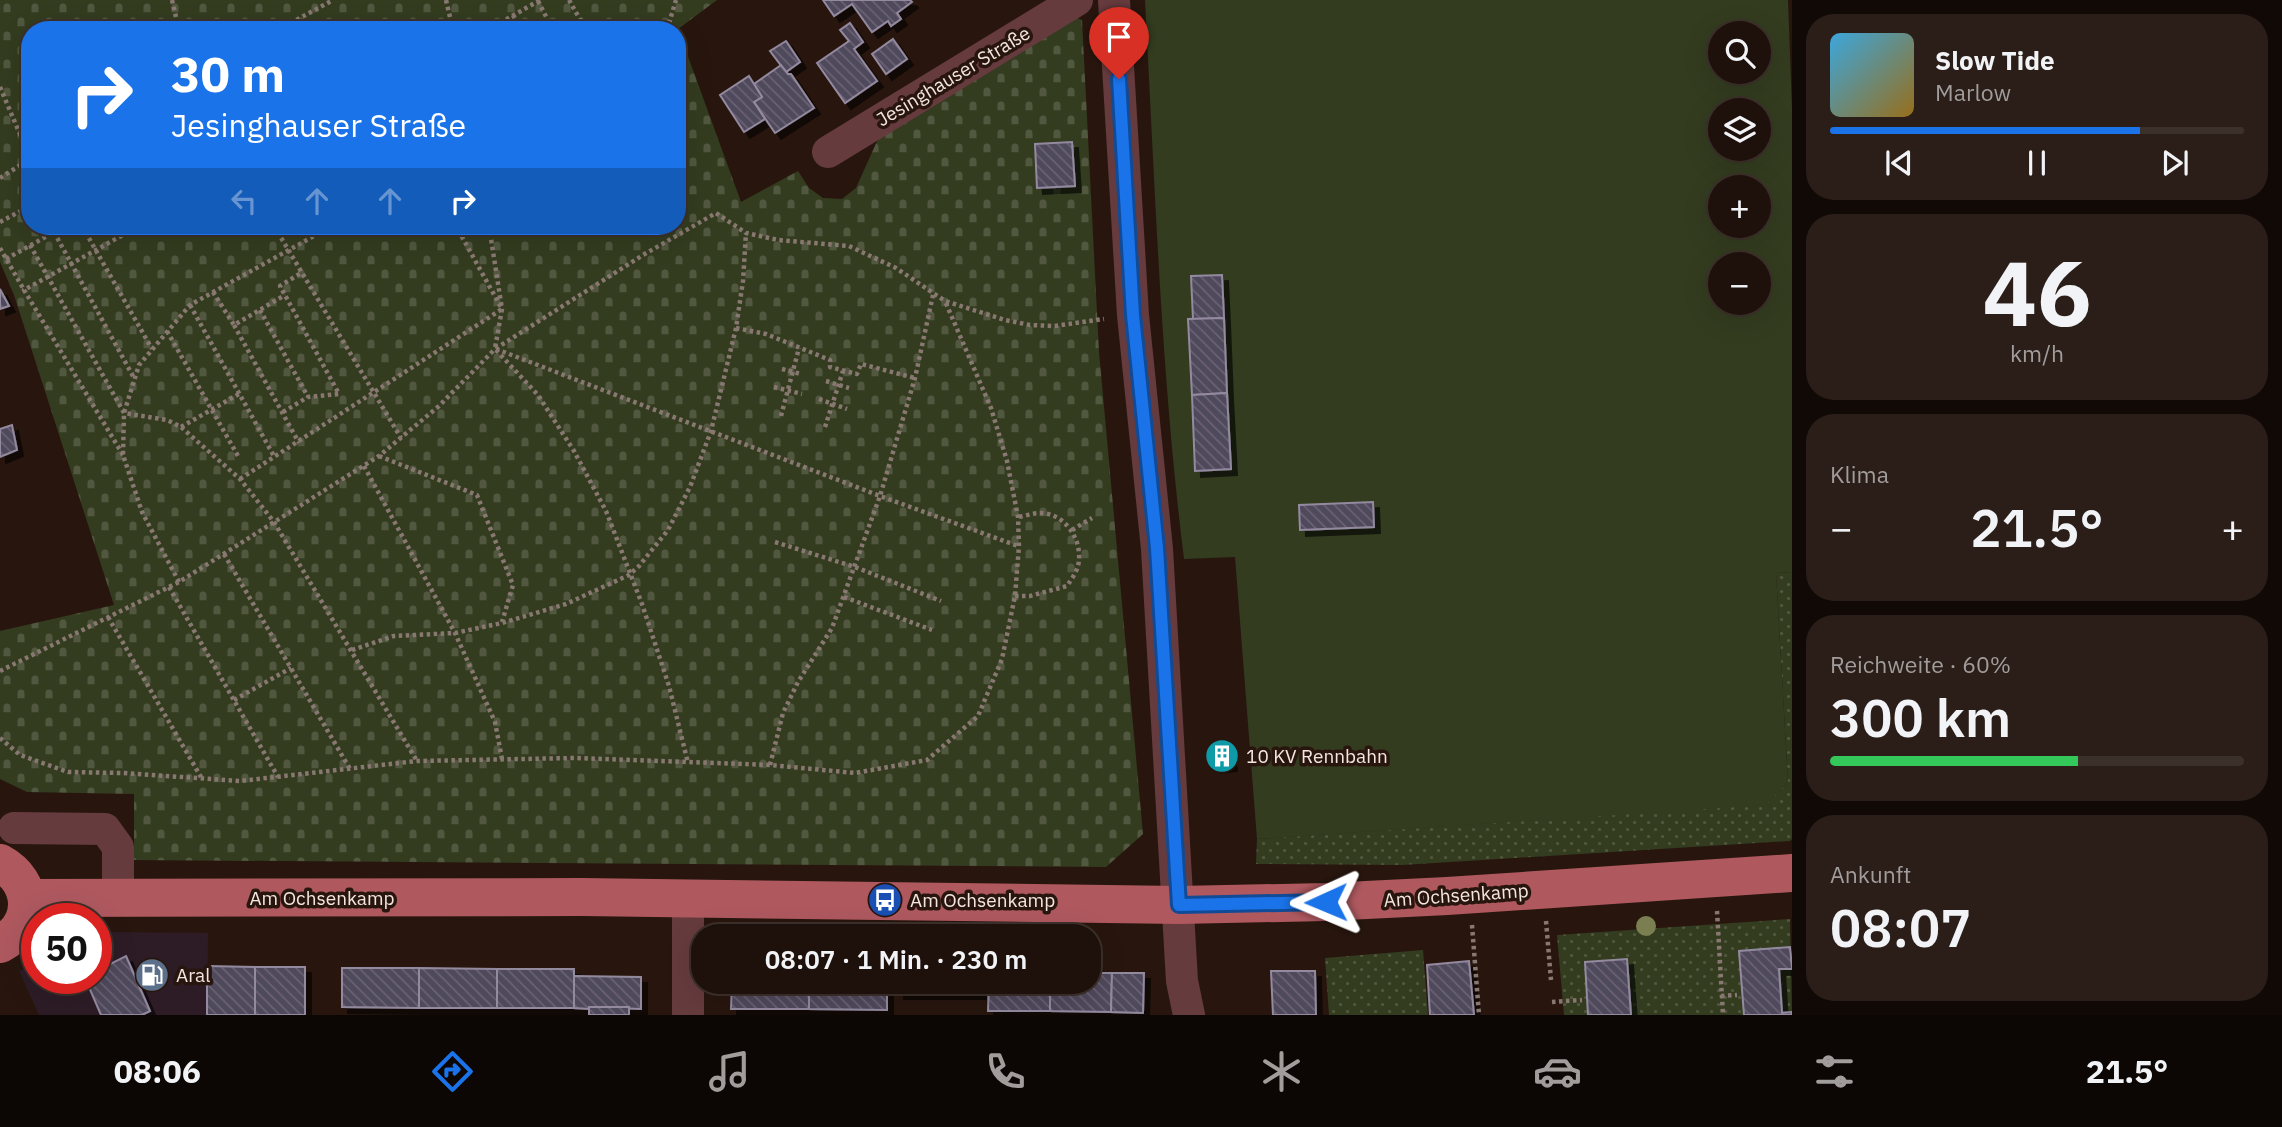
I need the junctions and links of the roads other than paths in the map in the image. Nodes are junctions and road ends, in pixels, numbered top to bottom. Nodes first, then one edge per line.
1 (1077, 0) edge
2 (1114, 0) edge
3 (828, 152) dead end
4 (14, 828) dead end
5 (0, 863) edge
6 (1792, 873) edge
7 (27, 898) junction
8 (118, 899) junction
9 (688, 899) junction
10 (1179, 905) junction
11 (0, 944) edge
12 (688, 1015) edge
13 (1189, 1015) edge

1 - 3 street, Jesinghauser Straße
2 - 10 street
4 - 8 street
5 - 7 main road
6 - 10 main road, Am Ochsenkamp
7 - 8 main road, Am Ochsenkamp
7 - 11 main road
8 - 9 main road, Am Ochsenkamp
9 - 10 main road, Am Ochsenkamp
9 - 12 street
10 - 13 street

